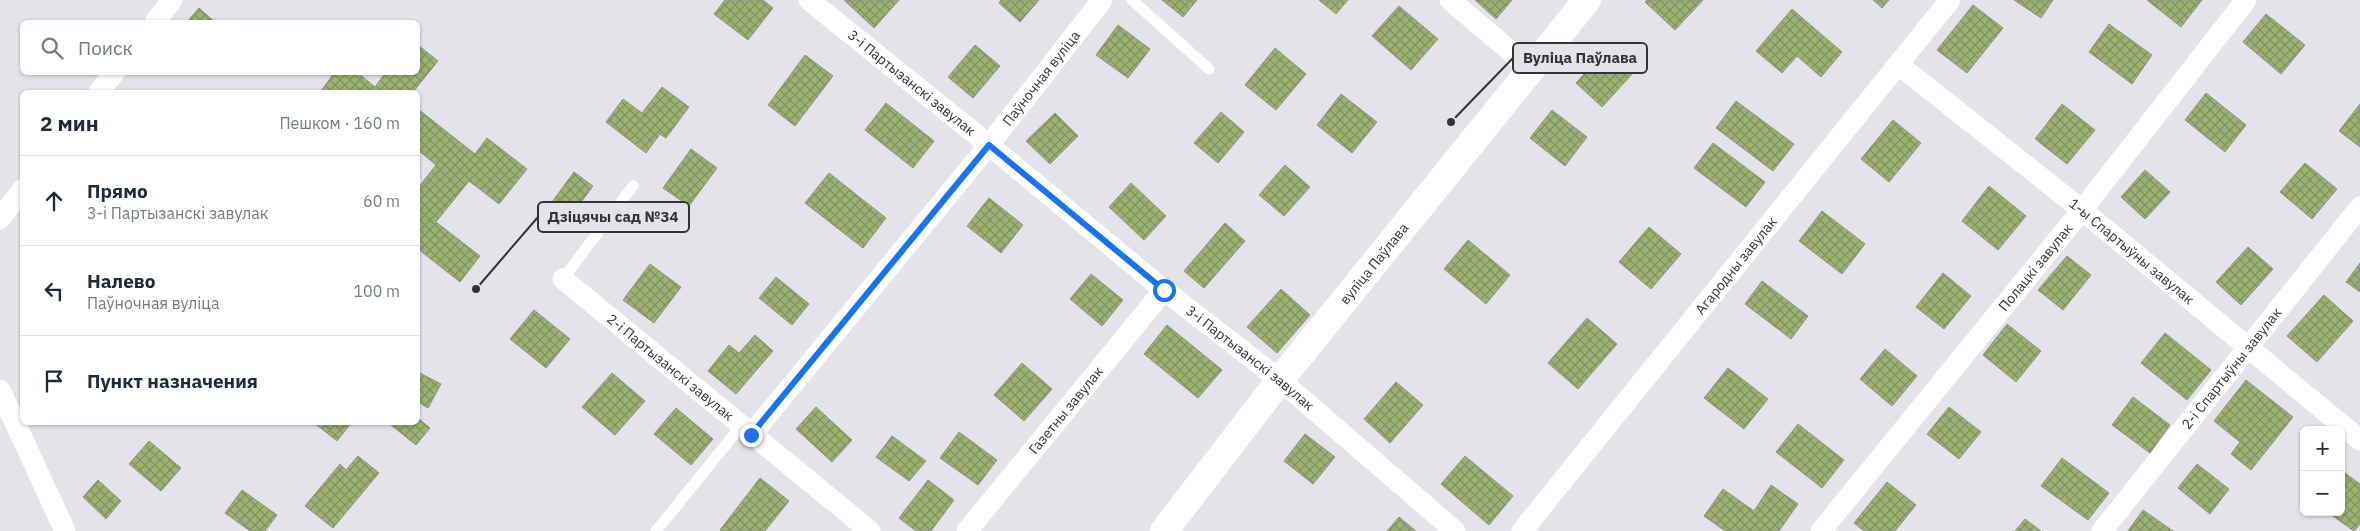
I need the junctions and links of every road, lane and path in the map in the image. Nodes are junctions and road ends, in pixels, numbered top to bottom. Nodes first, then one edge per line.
1 (172, 0) edge
2 (1102, 0) edge
3 (1132, 0) edge
4 (1450, 0) edge
5 (1587, 0) edge
6 (1950, 0) edge
7 (2246, 0) edge
8 (814, 1) edge
9 (157, 20) edge
10 (1899, 65) junction
11 (1530, 68) junction
12 (1208, 69) dead end
13 (113, 75) edge
14 (102, 90) edge
15 (989, 145) junction
16 (633, 186) dead end
17 (20, 193) edge
18 (2360, 207) edge
19 (2082, 210) junction
20 (0, 218) edge
21 (563, 279) joint
22 (1164, 290) junction
23 (2246, 347) junction
24 (1280, 380) junction
25 (0, 390) edge
26 (746, 431) junction
27 (2360, 440) edge
28 (65, 531) edge
29 (656, 531) edge
30 (870, 531) edge
31 (967, 531) edge
32 (1164, 531) edge
33 (1454, 531) edge
34 (1522, 531) edge
35 (1821, 531) edge
36 (2102, 531) edge

1 - 9 street
2 - 15 street, Паўночная вуліца
3 - 12 lane
4 - 11 street
5 - 11 street, вуліца Паўлава
6 - 10 street, Агародны завулак
7 - 19 street, Полацкі завулак
8 - 15 street, 3-і Партызанскі завулак
10 - 19 street, 1-ы Спартыўны завулак
10 - 34 street, Агародны завулак
11 - 24 street, вуліца Паўлава
13 - 14 street
15 - 22 street, 3-і Партызанскі завулак
15 - 26 street, Паўночная вуліца
16 - 21 lane
17 - 20 street
18 - 23 street, 2-і Спартыўны завулак
19 - 23 street, 1-ы Спартыўны завулак
19 - 35 street, Полацкі завулак
21 - 26 street, 2-і Партызанскі завулак
22 - 24 street, 3-і Партызанскі завулак
22 - 31 street, Газетны завулак
23 - 27 street, 1-ы Спартыўны завулак
23 - 36 street, 2-і Спартыўны завулак
24 - 32 street, вуліца Паўлава
24 - 33 street, 3-і Партызанскі завулак
25 - 28 street
26 - 29 lane
26 - 30 street, 2-і Партызанскі завулак

